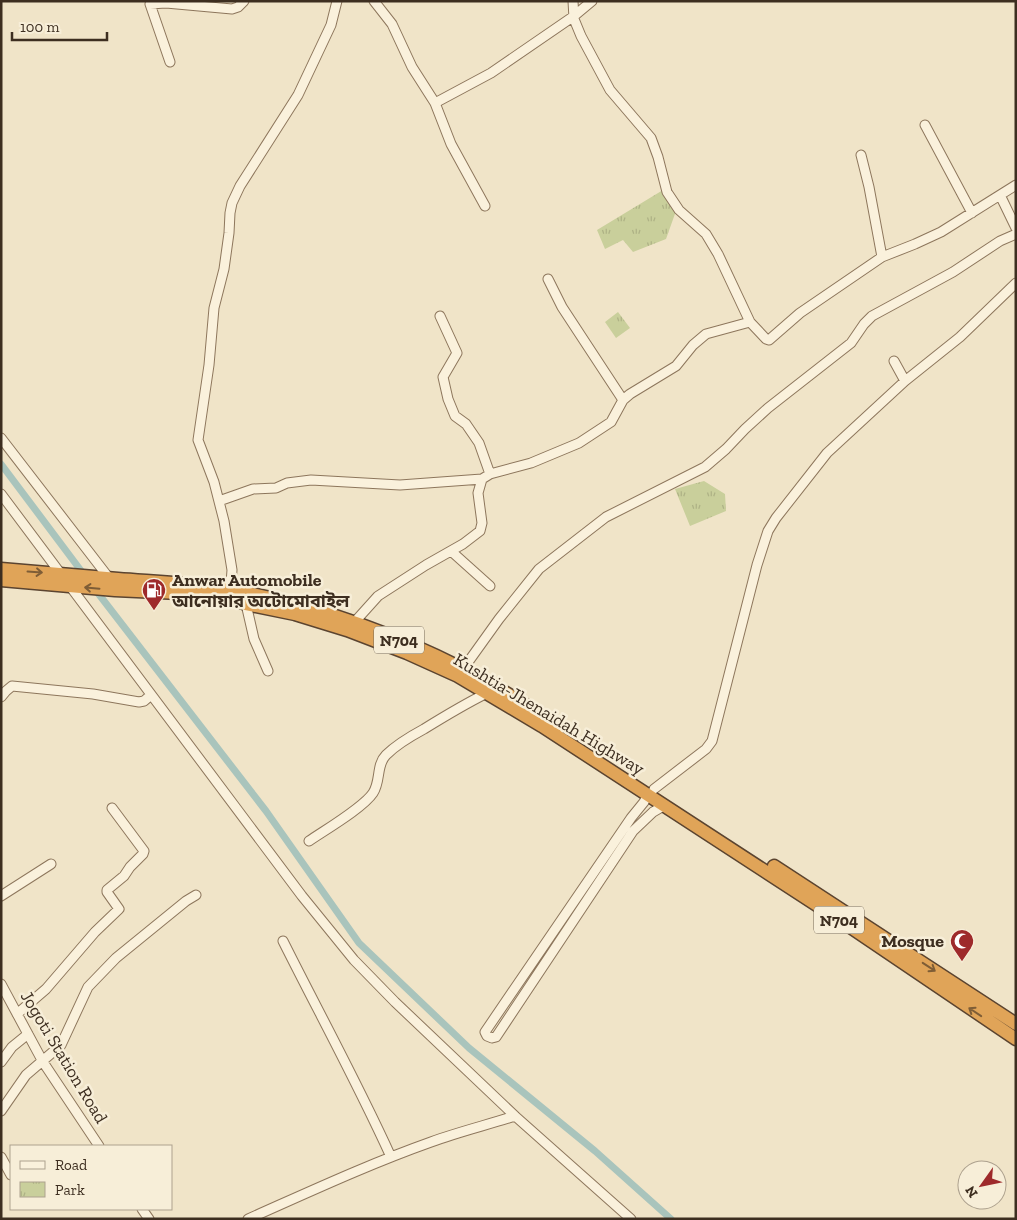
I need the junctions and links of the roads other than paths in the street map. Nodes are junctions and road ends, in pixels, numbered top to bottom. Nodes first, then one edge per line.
1 (244, 1) edge
2 (338, 1) edge
3 (374, 1) edge
4 (573, 1) edge
5 (592, 1) edge
6 (574, 16) junction
7 (170, 62) dead end
8 (435, 102) junction
9 (925, 125) dead end
10 (861, 155) dead end
11 (1016, 185) edge
12 (1000, 195) junction
13 (485, 206) dead end
14 (972, 213) junction
15 (1016, 228) edge
16 (1016, 234) edge
17 (882, 257) junction
18 (548, 279) dead end
19 (1016, 283) edge
20 (440, 316) dead end
21 (750, 322) junction
22 (894, 361) dead end
23 (905, 381) junction
24 (623, 400) junction
25 (1, 438) edge
26 (486, 476) junction
27 (1, 494) edge
28 (219, 501) junction
29 (452, 551) junction
30 (1, 569) edge
31 (66, 578) junction
32 (108, 578) junction
33 (1, 580) edge
34 (490, 586) dead end
35 (230, 594) junction
36 (246, 604) junction
37 (351, 626) junction
38 (268, 670) dead end
39 (461, 672) junction
40 (487, 693) junction
41 (151, 695) junction
42 (1, 698) edge
43 (658, 797) junction
44 (112, 808) dead end
45 (309, 841) dead end
46 (51, 864) dead end
47 (196, 895) dead end
48 (1, 896) edge
49 (283, 942) dead end
50 (1, 984) edge
51 (17, 1014) junction
52 (1016, 1024) edge
53 (28, 1034) junction
54 (1016, 1039) edge
55 (1, 1062) edge
56 (43, 1062) junction
57 (1, 1111) edge
58 (515, 1116) junction
59 (98, 1145) edge
60 (1, 1156) edge
61 (391, 1156) junction
62 (10, 1173) edge
63 (248, 1219) edge
64 (631, 1219) edge

1 - 7 street
2 - 28 street
3 - 8 street
4 - 6 street
5 - 6 street
6 - 8 street
6 - 21 street
8 - 13 street
9 - 14 street
10 - 17 street
11 - 12 street
12 - 14 street
12 - 15 street
14 - 17 street
16 - 39 street
17 - 21 street
18 - 24 street
19 - 23 street
20 - 26 street
21 - 24 street
22 - 23 street
23 - 43 street
24 - 26 street
25 - 32 street
26 - 28 street
26 - 29 street
27 - 31 street
28 - 35 street
29 - 34 street
29 - 37 street
30 -> 31 highway, Kushtia-Jhenaidah Highway / N704
31 - 32 highway, Kushtia-Jhenaidah Highway / N704
31 - 33 highway, Kushtia-Jhenaidah Highway / N704
35 -> 31 highway, Kushtia-Jhenaidah Highway / N704
31 - 41 street
32 - 35 highway, Kushtia-Jhenaidah Highway / N704
35 - 36 highway, Kushtia-Jhenaidah Highway / N704
35 - 37 highway, Kushtia-Jhenaidah Highway / N704
36 - 37 highway, Kushtia-Jhenaidah Highway / N704
36 - 38 street
37 - 39 highway, Kushtia-Jhenaidah Highway / N704
39 - 40 highway, Kushtia-Jhenaidah Highway / N704
39 - 43 highway, Kushtia-Jhenaidah Highway / N704
40 - 43 highway, Kushtia-Jhenaidah Highway / N704
40 - 45 street
41 - 42 street
41 - 58 street
43 - 43 street
43 -> 52 highway, Kushtia-Jhenaidah Highway / N704
54 -> 43 highway, Kushtia-Jhenaidah Highway / N704
44 - 51 street
46 - 48 street
47 - 56 street
49 - 61 street
50 - 51 street, Jogoti Station Road
51 - 53 street, Jogoti Station Road
53 - 55 street
53 - 56 street, Jogoti Station Road
56 - 57 street
56 - 59 street, Jogoti Station Road
58 - 61 street
58 - 64 street
60 - 62 street
61 - 63 street

